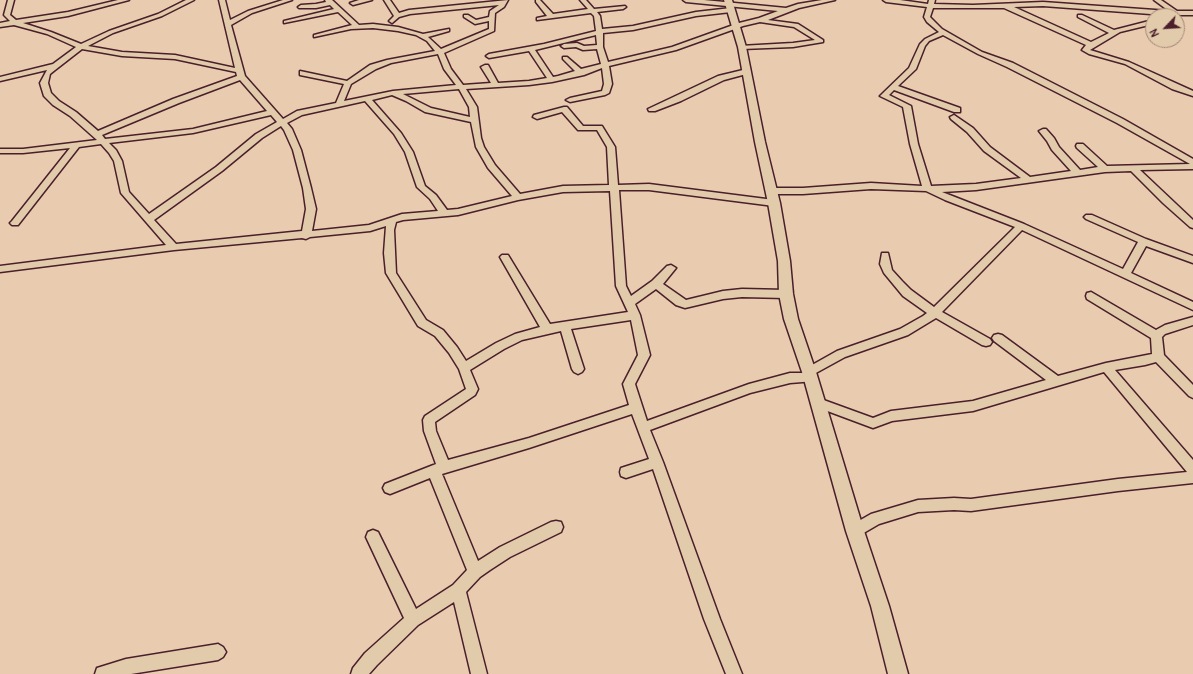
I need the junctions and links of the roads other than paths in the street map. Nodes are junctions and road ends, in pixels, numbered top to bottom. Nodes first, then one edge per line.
1 (8, 0) edge
2 (126, 0) edge
3 (191, 0) edge
4 (222, 0) edge
5 (289, 0) edge
6 (369, 0) edge
7 (387, 0) edge
8 (583, 0) edge
9 (686, 0) edge
10 (832, 0) edge
11 (886, 0) edge
12 (990, 0) edge
13 (1157, 0) edge
14 (329, 1) edge
15 (504, 1) edge
16 (538, 1) dead end
17 (353, 3) dead end
18 (729, 3) edge
19 (931, 3) edge
20 (1003, 5) junction
21 (301, 6) dead end
22 (623, 7) dead end
23 (1171, 8) edge
24 (338, 10) junction
25 (593, 11) junction
26 (788, 11) junction
27 (1145, 13) edge
28 (397, 16) junction
29 (466, 16) dead end
30 (553, 16) junction
31 (1080, 16) dead end
32 (492, 18) junction
33 (539, 19) dead end
34 (761, 20) junction
35 (286, 22) dead end
36 (15, 23) junction
37 (228, 24) junction
38 (562, 24) dead end
39 (1145, 24) edge
40 (0, 25) edge
41 (357, 26) junction
42 (385, 26) junction
43 (736, 27) junction
44 (447, 30) dead end
45 (600, 31) junction
46 (944, 32) junction
47 (1114, 34) junction
48 (316, 36) dead end
49 (424, 36) junction
50 (1091, 45) junction
51 (564, 46) dead end
52 (81, 47) junction
53 (600, 47) junction
54 (742, 47) junction
55 (531, 49) junction
56 (440, 52) junction
57 (489, 56) dead end
58 (565, 58) dead end
59 (605, 65) junction
60 (54, 66) junction
61 (485, 67) dead end
62 (746, 71) junction
63 (303, 73) dead end
64 (581, 73) junction
65 (241, 74) junction
66 (0, 79) edge
67 (552, 80) junction
68 (348, 84) junction
69 (495, 84) junction
70 (461, 87) junction
71 (893, 88) junction
72 (393, 93) junction
73 (1193, 94) edge
74 (366, 98) junction
75 (570, 100) dead end
76 (340, 103) junction
77 (652, 109) dead end
78 (272, 112) junction
79 (537, 117) dead end
80 (476, 120) junction
81 (282, 122) junction
82 (1043, 131) dead end
83 (99, 138) junction
84 (77, 144) junction
85 (1080, 146) dead end
86 (2, 152) edge
87 (1193, 162) edge
88 (1193, 166) edge
89 (1133, 168) junction
90 (1105, 169) junction
91 (1078, 172) junction
92 (1029, 180) junction
93 (614, 187) junction
94 (927, 188) junction
95 (518, 197) junction
96 (773, 197) junction
97 (444, 214) junction
98 (1089, 217) dead end
99 (149, 219) junction
100 (392, 221) junction
101 (15, 223) dead end
102 (1193, 225) edge
103 (1021, 226) junction
104 (306, 236) junction
105 (1143, 241) junction
106 (174, 247) junction
107 (885, 255) dead end
108 (505, 257) dead end
109 (1193, 260) edge
110 (671, 268) dead end
111 (0, 269) edge
112 (1126, 274) junction
113 (656, 284) junction
114 (786, 294) junction
115 (1091, 296) dead end
116 (629, 304) junction
117 (1193, 306) edge
118 (935, 312) junction
119 (635, 315) junction
120 (1193, 321) edge
121 (565, 326) junction
122 (547, 329) junction
123 (1158, 336) junction
124 (998, 338) dead end
125 (986, 342) dead end
126 (1158, 357) junction
127 (1106, 367) junction
128 (464, 368) junction
129 (578, 369) dead end
130 (810, 375) junction
131 (1056, 381) junction
132 (1193, 393) edge
133 (818, 403) junction
134 (636, 408) junction
135 (643, 427) junction
136 (657, 462) junction
137 (439, 469) junction
138 (1193, 469) edge
139 (626, 472) dead end
140 (1193, 477) edge
141 (390, 488) dead end
142 (556, 527) dead end
143 (855, 531) junction
144 (373, 537) dead end
145 (475, 572) junction
146 (458, 590) junction
147 (413, 620) junction
148 (218, 652) dead end
149 (104, 674) edge
150 (359, 674) edge
151 (479, 674) edge
152 (734, 674) edge
153 (898, 674) edge

1 - 36 street
2 - 36 street
3 - 52 street
4 - 37 street
5 - 37 street
6 - 17 street
7 - 28 street
8 - 25 street
9 - 18 street
10 - 26 street
11 - 19 street
12 - 20 street
13 - 23 street
14 - 21 street
14 - 24 street
15 - 28 street
15 - 32 street
16 - 30 street
18 - 26 street
18 - 43 street
18 - 45 street
19 - 20 street
19 - 46 street
20 - 27 street
20 - 50 street
22 - 25 street
24 - 35 street
24 - 41 street
25 - 30 street
25 - 45 street
26 - 34 street
28 - 42 street
29 - 32 street
30 - 33 street
30 - 38 street
31 - 47 street
32 - 56 street
34 - 43 street
34 - 54 street
36 - 40 street
36 - 52 street
37 - 65 street
39 - 47 street
41 - 42 street
41 - 48 street
42 - 49 street
43 - 54 street
43 - 59 street
44 - 49 street
45 - 53 street
45 - 55 street
46 - 71 street
46 - 87 street
47 - 50 street
49 - 56 street
50 - 73 street
51 - 53 street
52 - 60 street
52 - 65 street
53 - 59 street
54 - 62 street
55 - 57 street
55 - 67 street
56 - 68 street
56 - 70 street
58 - 64 street
59 - 64 street
59 - 75 street
60 - 66 street
60 - 83 street
61 - 69 street
62 - 77 street
62 - 96 street
63 - 68 street
64 - 67 street
65 - 78 street
65 - 83 street
67 - 69 street
68 - 76 street
69 - 70 street
70 - 72 street
70 - 80 street
71 - 92 street
71 - 94 street
72 - 74 street
72 - 80 street
74 - 76 street
74 - 97 street
76 - 81 street
78 - 81 street
78 - 83 street
79 - 93 street
80 - 95 street
81 - 99 street
81 - 104 street
82 - 91 street
83 - 84 street
83 - 99 street
84 - 86 street
84 - 101 street
85 - 90 street
88 - 89 street
89 - 90 street
89 - 102 street
90 - 91 street
91 - 92 street
92 - 94 street
93 - 95 street
93 - 96 street
93 - 116 street
94 - 96 street
94 - 103 street
95 - 97 street
96 - 114 street
97 - 100 street
98 - 105 street
99 - 106 street
100 - 104 street
100 - 128 street
103 - 112 street
103 - 118 street
104 - 106 street
105 - 109 street
105 - 112 street
106 - 111 street
107 - 118 street
108 - 122 street
110 - 113 street
112 - 117 street
113 - 114 street
113 - 116 street
114 - 130 street
115 - 123 street
116 - 119 street
118 - 125 street
118 - 130 street
119 - 121 street
119 - 134 street
120 - 123 street
121 - 122 street
121 - 129 street
122 - 128 street
123 - 126 street
124 - 131 street
126 - 127 street
126 - 132 street
127 - 131 street
127 - 138 street
128 - 137 street
130 - 133 street
130 - 135 street
131 - 133 street
133 - 143 street
134 - 135 street
134 - 137 street
135 - 136 street
136 - 139 street
136 - 152 street
137 - 141 street
137 - 145 street
140 - 143 street
142 - 145 street
143 - 153 street
144 - 147 street
145 - 146 street
146 - 147 street
146 - 151 street
147 - 150 street
148 - 149 street

